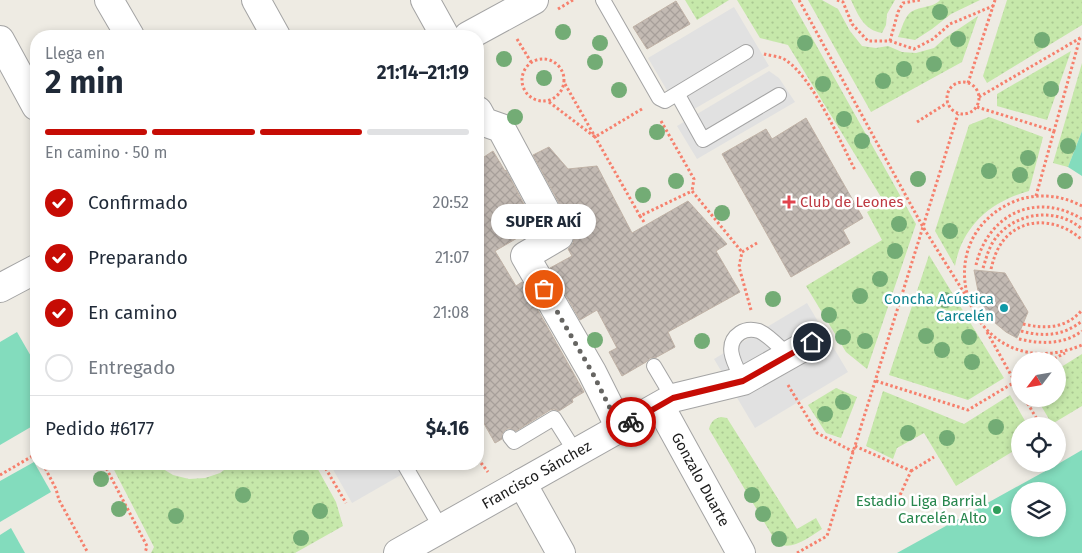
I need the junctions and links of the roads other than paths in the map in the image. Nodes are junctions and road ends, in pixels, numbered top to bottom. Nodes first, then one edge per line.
1 (109, 0) edge
2 (256, 0) edge
3 (425, 0) edge
4 (534, 0) edge
5 (604, 0) edge
6 (126, 30) edge
7 (273, 30) edge
8 (441, 30) edge
9 (479, 30) edge
10 (0, 40) edge
11 (746, 52) road end
12 (780, 94) dead end
13 (30, 95) edge
14 (678, 95) junction
15 (484, 122) edge
16 (30, 271) edge
17 (2, 282) edge
18 (812, 342) dead end
19 (782, 360) junction
20 (654, 366) dead end
21 (743, 381) junction
22 (667, 402) junction
23 (620, 428) junction
24 (510, 437) dead end
25 (576, 453) junction
26 (407, 470) edge
27 (522, 483) junction
28 (441, 528) junction
29 (409, 550) edge
30 (562, 553) edge
31 (741, 553) edge

1 - 6 street
2 - 7 street
3 - 8 street
4 - 9 street
5 - 14 lane
10 - 13 street
11 - 14 lane
12 - 14 lane
15 - 23 street
16 - 17 street
18 - 19 street, Francisco Sánchez
19 - 21 street, Francisco Sánchez
19 - 21 lane
20 - 22 lane
21 - 22 street, Francisco Sánchez
22 - 23 street, Francisco Sánchez
22 - 31 street, Gonzalo Duarte
23 - 25 street, Francisco Sánchez
24 - 25 lane
25 - 27 street, Francisco Sánchez
26 - 28 lane
27 - 28 street, Francisco Sánchez
27 - 30 street
28 - 29 street, Francisco Sánchez

